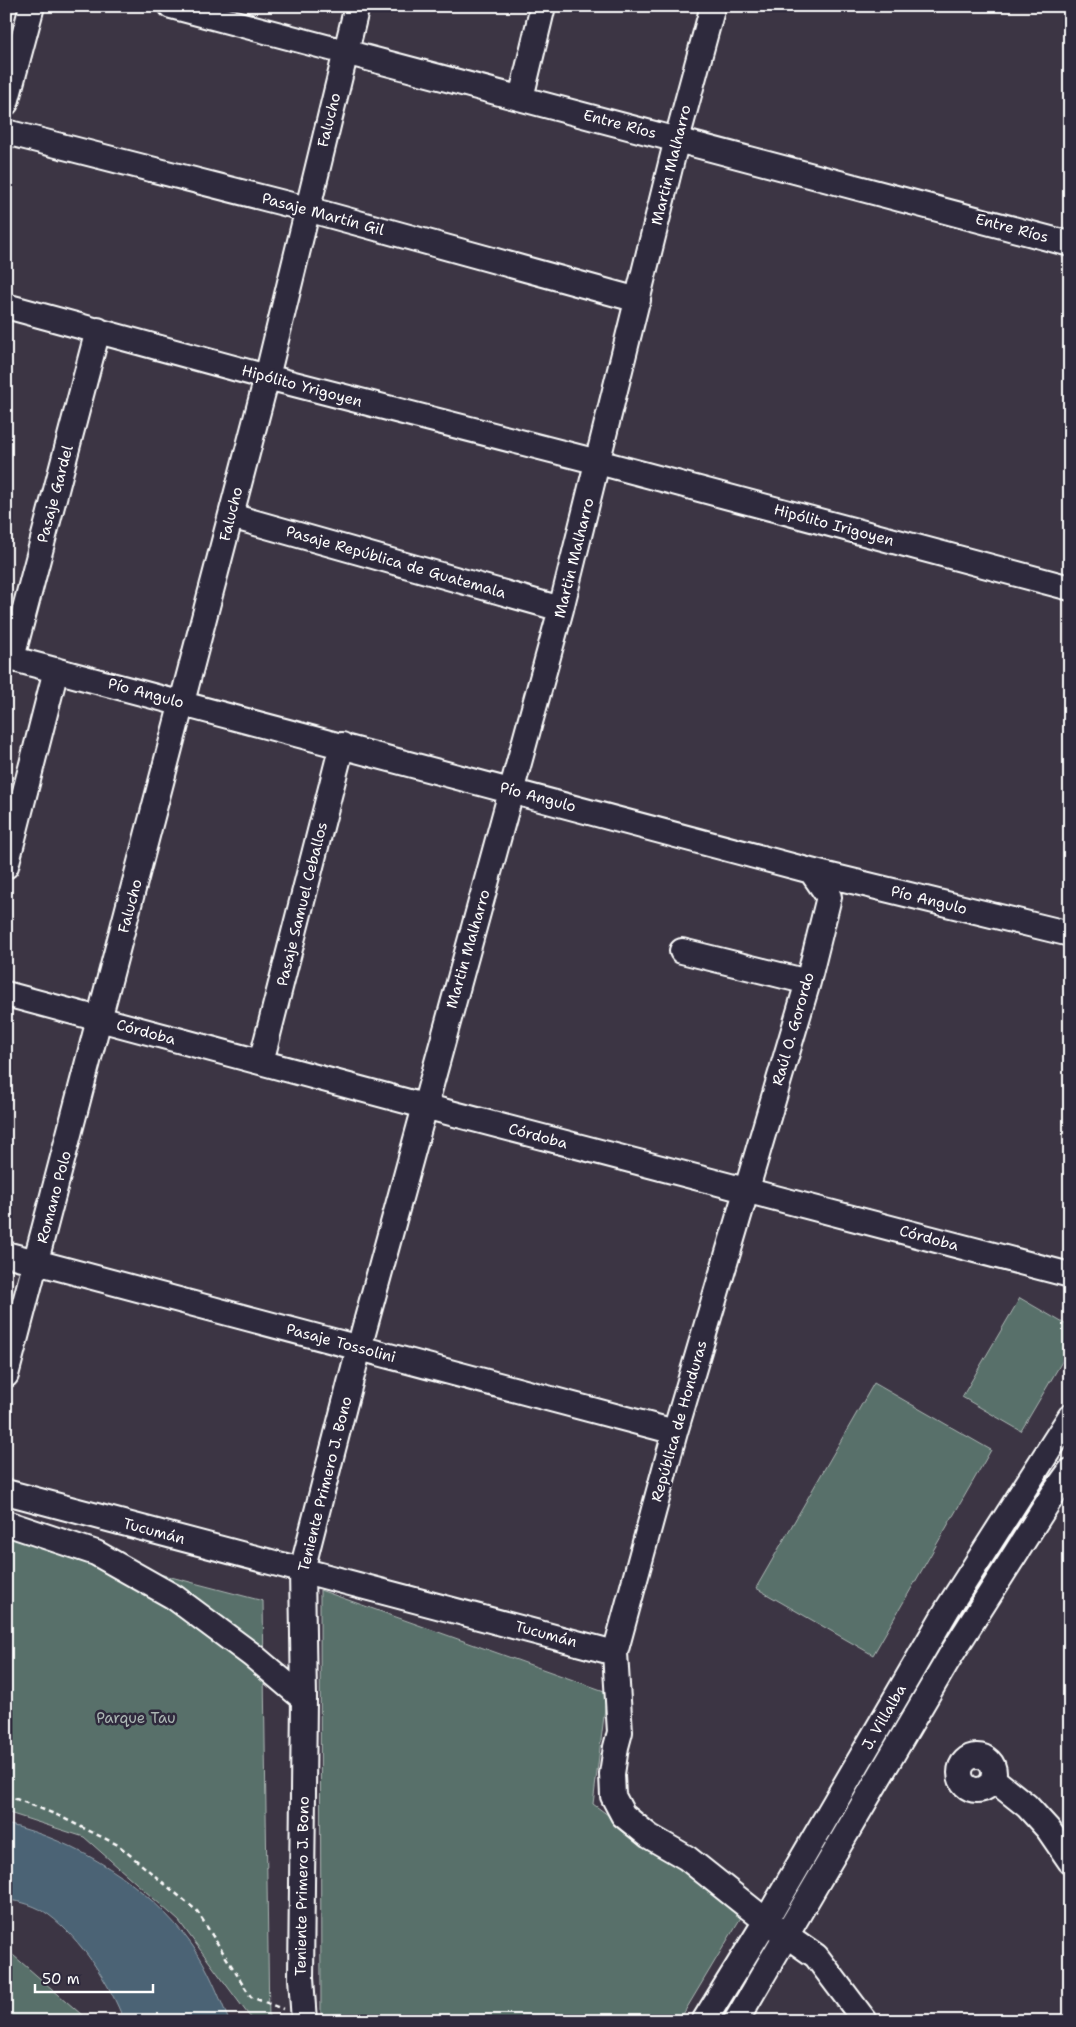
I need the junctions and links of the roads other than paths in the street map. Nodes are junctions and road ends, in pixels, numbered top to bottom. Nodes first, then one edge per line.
1 (32, 6) edge
2 (171, 6) edge
3 (357, 6) edge
4 (543, 6) edge
5 (713, 6) edge
6 (345, 53) junction
7 (521, 98) junction
8 (6, 103) edge
9 (6, 132) edge
10 (677, 139) junction
11 (307, 209) junction
12 (1070, 244) edge
13 (638, 300) junction
14 (6, 306) edge
15 (98, 330) junction
16 (266, 377) junction
17 (598, 462) junction
18 (231, 516) junction
19 (1070, 588) edge
20 (561, 609) junction
21 (9, 657) edge
22 (56, 670) junction
23 (182, 703) junction
24 (342, 745) junction
25 (512, 790) junction
26 (6, 866) edge
27 (811, 871) junction
28 (1070, 934) edge
29 (682, 951) dead end
30 (808, 982) junction
31 (6, 994) edge
32 (6, 1007) edge
33 (99, 1025) junction
34 (261, 1062) junction
35 (423, 1111) junction
36 (744, 1195) junction
37 (6, 1254) edge
38 (36, 1262) junction
39 (1070, 1275) edge
40 (1070, 1284) edge
41 (359, 1348) junction
42 (6, 1375) edge
43 (1070, 1417) edge
44 (675, 1432) junction
45 (1070, 1471) edge
46 (6, 1492) edge
47 (1054, 1493) junction
48 (1007, 1514) junction
49 (6, 1523) edge
50 (302, 1570) junction
51 (615, 1653) junction
52 (304, 1699) junction
53 (993, 1779) dead end
54 (1070, 1861) edge
55 (766, 1921) junction
56 (786, 1935) junction
57 (304, 2019) edge
58 (704, 2021) edge
59 (736, 2021) edge
60 (865, 2021) edge

1 - 8 street
2 - 6 street, Entre Ríos
3 - 6 street, Falucho
4 - 7 street
5 - 10 street, Martin Malharro
6 - 7 street, Entre Ríos
6 - 11 street, Falucho
7 - 10 street, Entre Ríos
9 - 11 street, Pasaje Martín Gil
10 - 12 street, Entre Ríos
10 - 13 street, Martin Malharro
11 - 13 street, Pasaje Martín Gil
11 - 16 street, Falucho
13 - 17 street, Martin Malharro
14 - 15 street, Hipólito Yrigoyen
15 - 16 street, Hipólito Yrigoyen
15 - 21 street, Pasaje Gardel
16 - 17 street, Hipólito Yrigoyen
16 - 18 street, Falucho
17 - 19 street, Hipólito Irigoyen
17 - 20 street, Martin Malharro
18 - 20 street, Pasaje República de Guatemala
18 - 23 street, Falucho
20 - 25 street, Martin Malharro
21 - 22 street, Pío Angulo
22 - 23 street, Pío Angulo
22 - 26 street
23 - 24 street, Pío Angulo
23 - 33 street, Falucho
24 - 25 street, Pío Angulo
24 - 34 street, Pasaje Samuel Ceballos
25 - 27 street, Pío Angulo
25 - 35 street, Martin Malharro
27 - 28 street, Pío Angulo
27 - 30 street, Raúl O. Gorordo
29 - 30 street
30 - 36 street, Raúl O. Gorordo
31 - 33 street, Córdoba
32 - 33 street, Córdoba
33 - 34 street, Córdoba
33 - 35 street, Córdoba
33 - 38 street, Romano Polo
34 - 35 street, Córdoba
35 - 36 street, Córdoba
35 - 41 street, Teniente Primero J. Bono
36 - 39 street, Córdoba
36 - 40 street, Córdoba
36 - 44 street, República de Honduras
37 - 38 street, Pasaje Tossolini
38 - 41 street, Pasaje Tossolini
38 - 42 street, Romano Polo
41 - 44 street, Pasaje Tossolini
41 - 50 street, Teniente Primero J. Bono
43 - 48 street, J. Villalba
44 - 51 street, República de Honduras
45 - 47 street, J. Villalba
46 - 50 street, Tucumán
47 - 48 street
47 - 56 street, J. Villalba
48 - 55 street, J. Villalba
49 - 52 street
50 - 51 street, Tucumán
50 - 52 street, Teniente Primero J. Bono
51 - 55 street
52 - 57 street, Teniente Primero J. Bono
53 - 54 street
55 - 56 street
55 - 58 street, J. Villalba
56 - 59 street, J. Villalba
56 - 60 street

